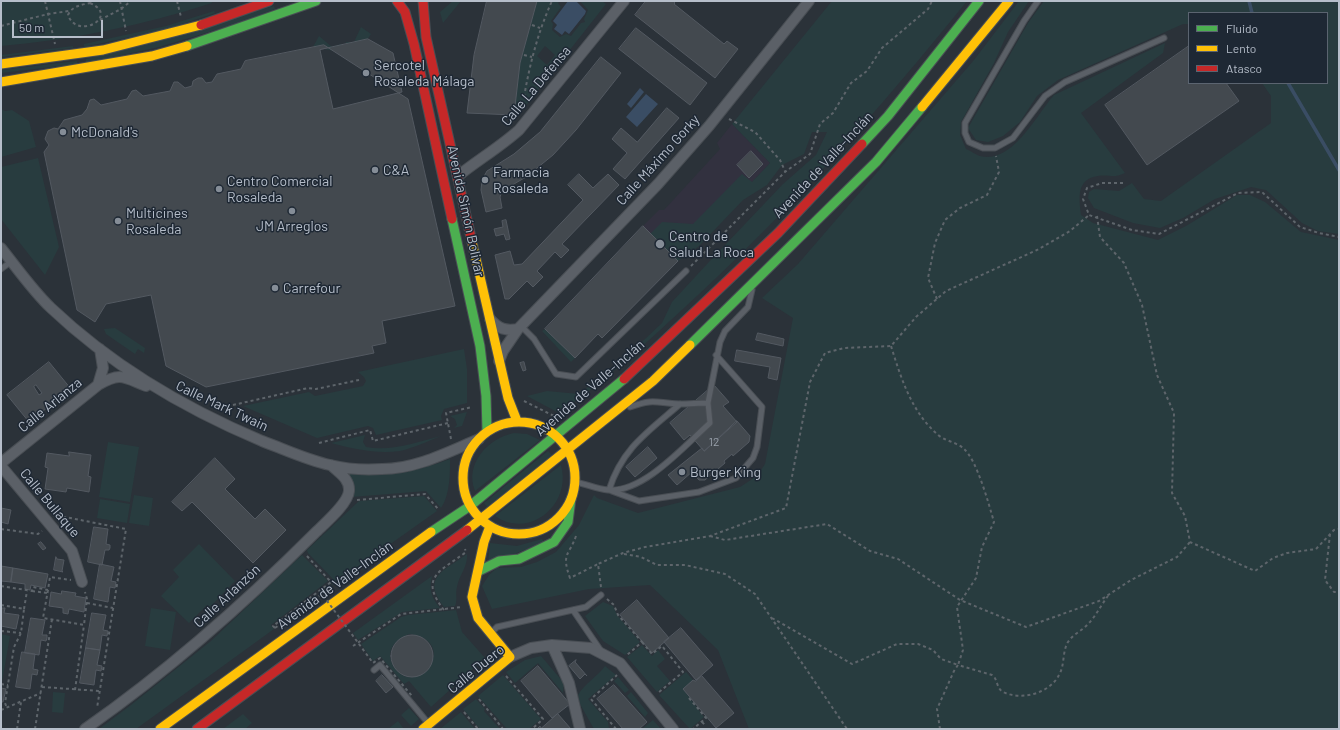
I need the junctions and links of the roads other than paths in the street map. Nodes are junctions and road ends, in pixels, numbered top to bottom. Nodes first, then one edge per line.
1 (269, 1) edge
2 (316, 1) edge
3 (397, 1) edge
4 (423, 1) edge
5 (624, 1) edge
6 (809, 1) edge
7 (979, 1) edge
8 (1009, 1) edge
9 (1038, 1) edge
10 (1164, 38) dead end
11 (1, 64) edge
12 (1, 82) edge
13 (458, 176) junction
14 (1, 248) edge
15 (12, 261) junction
16 (1, 269) edge
17 (686, 271) road end
18 (754, 282) junction
19 (489, 318) junction
20 (519, 328) junction
21 (100, 349) junction
22 (716, 355) junction
23 (499, 361) junction
24 (98, 385) junction
25 (162, 393) junction
26 (708, 403) junction
27 (680, 404) junction
28 (612, 414) junction
29 (517, 421) junction
30 (487, 431) junction
31 (556, 436) junction
32 (479, 439) junction
33 (568, 450) junction
34 (1, 463) edge
35 (1, 466) edge
36 (331, 466) junction
37 (575, 482) junction
38 (609, 490) junction
39 (571, 499) junction
40 (470, 506) junction
41 (481, 519) junction
42 (490, 526) junction
43 (479, 571) junction
44 (82, 582) road end
45 (601, 595) road end
46 (573, 610) junction
47 (491, 633) junction
48 (552, 645) junction
49 (603, 654) junction
50 (510, 657) junction
51 (374, 670) dead end
52 (426, 726) edge
53 (85, 729) edge
54 (160, 729) edge
55 (197, 729) edge
56 (580, 729) edge
57 (673, 729) edge

1 - 11 main road
2 - 12 main road
3 - 30 main road, Avenida Simón Bolivar
4 - 13 main road, Avenida Simón Bolivar
5 - 13 street, Calle La Defensa
6 - 20 street, Calle Máximo Gorky
7 - 31 main road, Avenida de Valle-Inclán
8 - 18 main road
9 - 10 lane
13 - 19 main road, Avenida Simón Bolivar
14 - 15 street, Calle Mark Twain
15 - 16 lane
15 - 21 street, Calle Mark Twain
17 - 20 lane
18 - 22 lane
18 - 28 main road
19 - 20 street
19 - 23 main road, Avenida Simón Bolivar
20 - 23 street, Calle Máximo Gorky
21 - 24 street, Calle Arlanza
21 - 25 street, Calle Mark Twain
22 - 26 lane
22 - 38 lane
23 - 29 main road, Avenida Simón Bolivar
24 - 25 street, Calle Arlanza
24 - 34 street, Calle Arlanza
25 - 36 street, Calle Mark Twain
26 - 27 lane
26 - 38 lane
27 - 28 lane
27 - 38 lane
28 - 33 main road
29 - 30 main road
29 - 31 main road
30 - 32 main road
31 - 33 main road
31 - 40 main road, Avenida de Valle-Inclán
32 - 36 street, Calle Mark Twain
32 - 40 main road
33 - 37 main road
33 - 41 main road
35 - 44 street, Calle Bullaque
36 - 53 street, Calle Arlanzón
37 - 38 lane
37 - 39 main road
39 - 42 main road
39 - 43 main road
40 - 41 main road
40 - 54 main road, Avenida de Valle-Inclán
41 - 42 main road
41 - 55 main road
42 - 43 main road
43 - 47 main road
45 - 46 lane
46 - 47 lane
46 - 49 lane
47 - 50 main road
48 - 49 street, Calle Duero
48 - 50 street, Calle Duero
48 - 56 street
49 - 57 street, Calle Duero
50 - 52 main road, Calle Duero
51 - 52 lane

